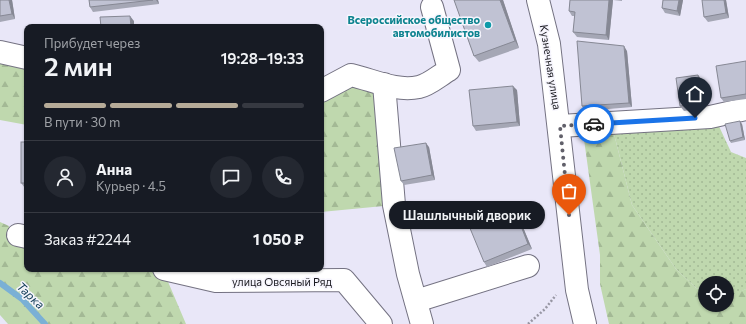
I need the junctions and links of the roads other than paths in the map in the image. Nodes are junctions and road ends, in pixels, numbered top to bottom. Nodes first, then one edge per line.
1 (538, 0) edge
2 (432, 7) dead end
3 (0, 52) edge
4 (24, 57) edge
5 (384, 84) junction
6 (324, 89) edge
7 (746, 109) edge
8 (560, 126) junction
9 (528, 266) dead end
10 (177, 272) edge
11 (416, 301) junction
12 (381, 324) edge
13 (422, 324) edge
14 (585, 324) edge

1 - 8 street, Кузнечная улица
2 - 5 street
3 - 4 street
5 - 6 street
5 - 11 street
7 - 8 street
8 - 14 street, Кузнечная улица
9 - 11 street
10 - 12 street, улица Овсяный Ряд
11 - 13 street

